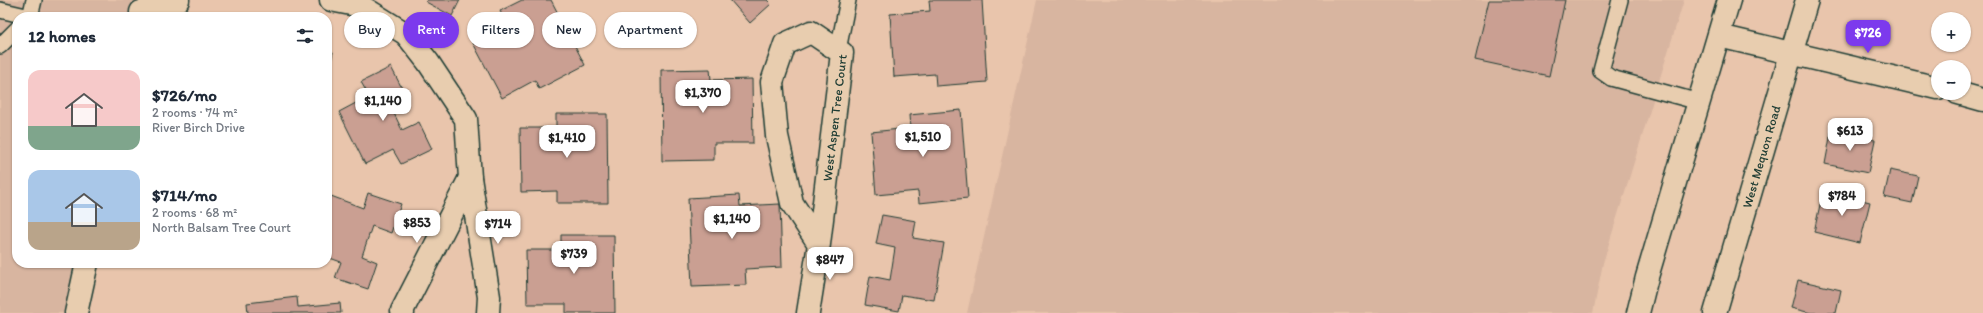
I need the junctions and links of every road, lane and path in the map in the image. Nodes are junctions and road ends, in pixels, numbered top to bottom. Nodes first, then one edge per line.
1 (34, 0) edge
2 (178, 0) edge
3 (331, 0) edge
4 (848, 0) edge
5 (1620, 0) edge
6 (1729, 0) edge
7 (1807, 0) edge
8 (0, 10) edge
9 (142, 10) edge
10 (31, 12) edge
11 (12, 13) edge
12 (12, 34) edge
13 (1719, 36) junction
14 (0, 46) edge
15 (838, 50) junction
16 (1790, 54) junction
17 (1931, 86) edge
18 (1971, 97) edge
19 (1983, 100) edge
20 (1699, 102) junction
21 (470, 178) junction
22 (819, 244) junction
23 (86, 268) edge
24 (76, 313) edge
25 (403, 313) edge
26 (488, 313) edge
27 (808, 313) edge
28 (1638, 313) edge
29 (1715, 313) edge

1 - 10 lane
2 - 9 street
3 - 21 street
4 - 15 lane
5 - 20 lane
6 - 13 street
7 - 16 street, West Mequon Road
8 - 11 lane
12 - 14 lane
13 - 16 street
13 - 20 street
15 - 22 street, West Aspen Tree Court
15 - 22 street, West Aspen Tree Court
16 - 17 street
16 - 29 street, West Mequon Road
18 - 19 street
20 - 28 street
21 - 25 street
21 - 26 street
22 - 27 street, West Aspen Tree Court
23 - 24 street

